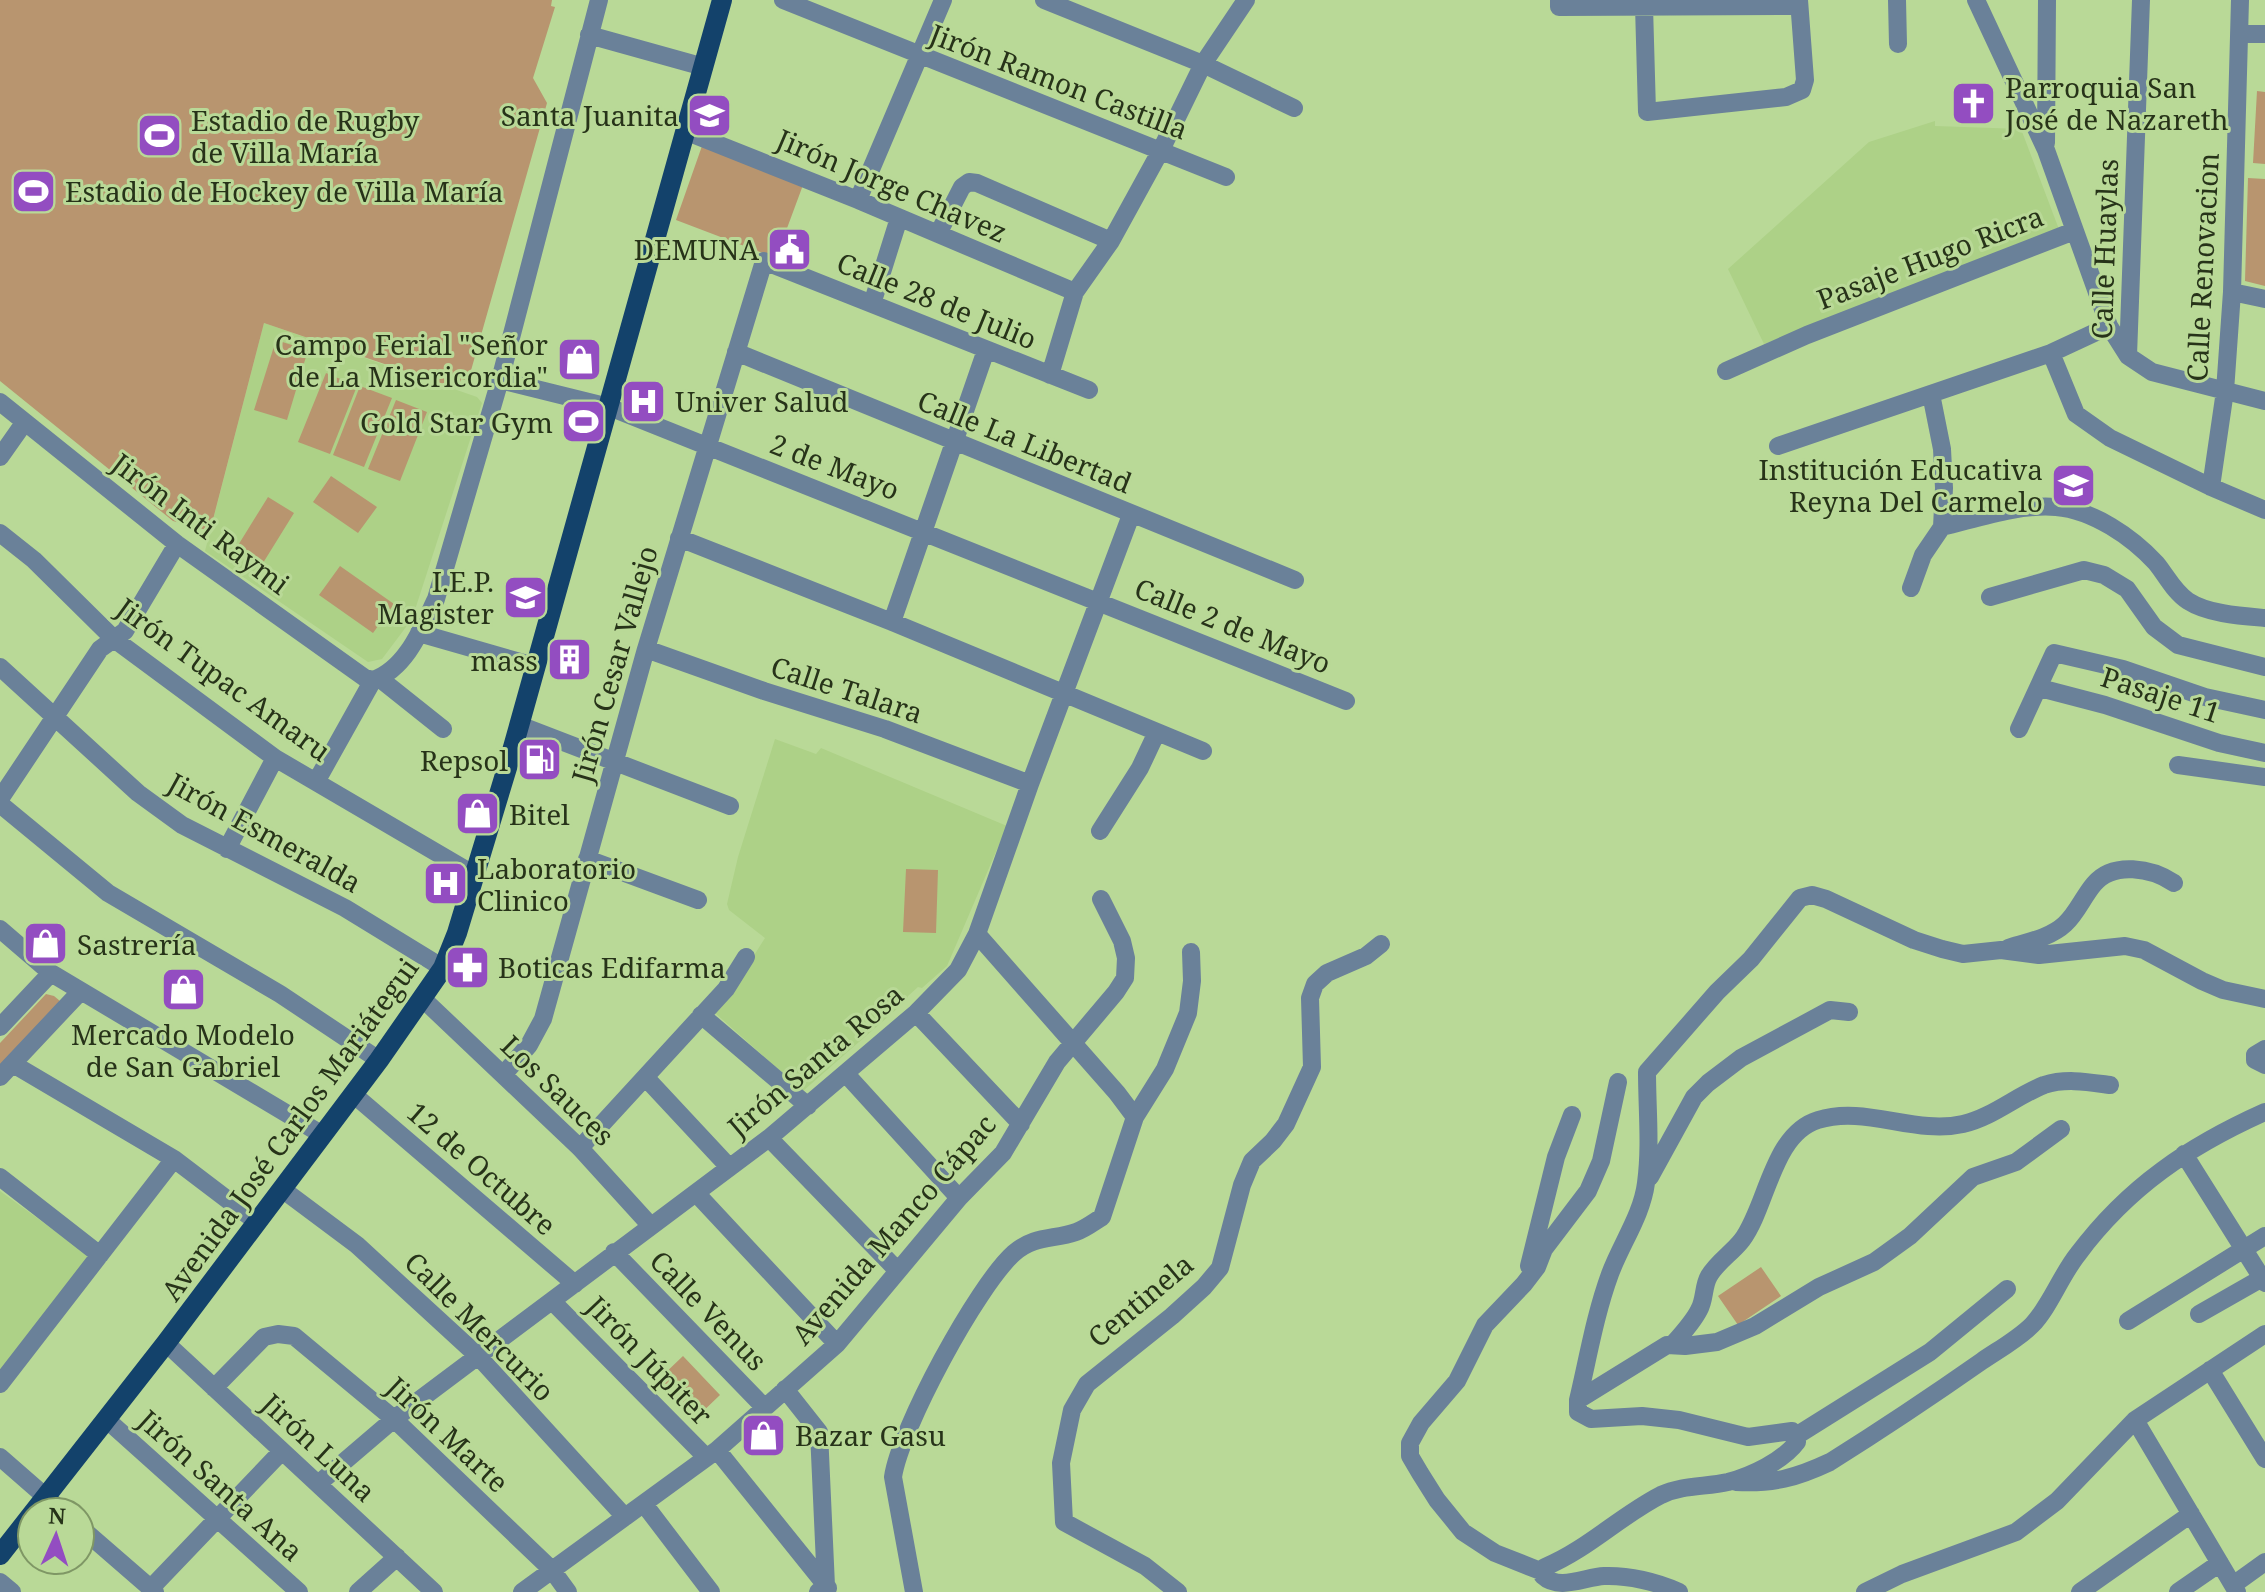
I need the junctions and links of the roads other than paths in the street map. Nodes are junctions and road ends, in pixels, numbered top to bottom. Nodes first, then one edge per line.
1 (599, 0) edge
2 (722, 0) edge
3 (783, 0) edge
4 (943, 0) edge
5 (1044, 0) edge
6 (1246, 0) edge
7 (1897, 0) edge
8 (1976, 0) edge
9 (2047, 0) edge
10 (2141, 0) edge
11 (2240, 0) edge
12 (1799, 3) edge
13 (1559, 4) edge
14 (1644, 6) junction
15 (2240, 34) junction
16 (2265, 34) edge
17 (589, 35) junction
18 (1898, 44) dead end
19 (921, 56) junction
20 (1203, 64) junction
21 (704, 67) junction
22 (1294, 108) dead end
23 (687, 132) junction
24 (1161, 150) junction
25 (2046, 150) junction
26 (1226, 177) dead end
27 (858, 200) junction
28 (899, 218) junction
29 (2074, 231) junction
30 (938, 234) junction
31 (1111, 241) junction
32 (764, 261) joint
33 (1075, 292) junction
34 (2232, 292) junction
35 (2265, 299) edge
36 (872, 304) junction
37 (2109, 326) junction
38 (986, 350) junction
39 (736, 352) junction
40 (2051, 353) junction
41 (2128, 356) junction
42 (1726, 371) dead end
43 (1050, 375) junction
44 (500, 380) junction
45 (1089, 390) dead end
46 (2225, 391) junction
47 (1931, 394) junction
48 (2265, 401) edge
49 (0, 402) edge
50 (609, 407) junction
51 (24, 423) junction
52 (954, 442) junction
53 (707, 446) junction
54 (1778, 446) dead end
55 (0, 457) edge
56 (2211, 487) junction
57 (2265, 510) edge
58 (1131, 515) junction
59 (1942, 527) junction
60 (923, 531) junction
61 (0, 533) edge
62 (679, 538) junction
63 (177, 544) junction
64 (1295, 580) dead end
65 (1911, 588) dead end
66 (1990, 597) dead end
67 (1099, 601) junction
68 (2265, 618) edge
69 (892, 622) junction
70 (419, 633) junction
71 (114, 639) junction
72 (646, 649) junction
73 (534, 666) junction
74 (0, 667) edge
75 (2265, 667) edge
76 (376, 679) junction
77 (2040, 688) junction
78 (1065, 694) junction
79 (1346, 701) dead end
80 (2265, 710) edge
81 (54, 718) junction
82 (519, 725) junction
83 (443, 729) dead end
84 (2019, 729) dead end
85 (1156, 734) junction
86 (1203, 751) dead end
87 (2265, 753) edge
88 (275, 758) junction
89 (615, 760) junction
90 (2178, 765) dead end
91 (2265, 777) edge
92 (316, 782) junction
93 (1030, 784) junction
94 (0, 802) edge
95 (730, 806) dead end
96 (1100, 831) dead end
97 (227, 849) junction
98 (587, 859) junction
99 (473, 874) junction
100 (2174, 883) dead end
101 (1101, 899) dead end
102 (698, 900) dead end
103 (0, 929) edge
104 (977, 934) junction
105 (1381, 944) dead end
106 (2001, 950) junction
107 (1191, 952) dead end
108 (746, 957) dead end
109 (443, 968) junction
110 (51, 973) junction
111 (80, 992) junction
112 (423, 999) junction
113 (2265, 999) edge
114 (1849, 1012) dead end
115 (916, 1013) junction
116 (701, 1015) junction
117 (0, 1027) edge
118 (1072, 1044) junction
119 (2265, 1049) edge
120 (379, 1060) junction
121 (2265, 1065) edge
122 (6, 1070) edge
123 (846, 1074) junction
124 (503, 1075) junction
125 (646, 1078) junction
126 (1618, 1082) dead end
127 (2110, 1085) dead end
128 (353, 1094) junction
129 (808, 1106) junction
130 (2265, 1112) edge
131 (1572, 1115) dead end
132 (1135, 1117) junction
133 (1021, 1124) junction
134 (2061, 1129) dead end
135 (321, 1134) junction
136 (769, 1138) junction
137 (580, 1148) junction
138 (2184, 1154) junction
139 (174, 1159) junction
140 (729, 1167) junction
141 (0, 1177) edge
142 (1646, 1183) junction
143 (282, 1189) junction
144 (696, 1193) junction
145 (959, 1198) junction
146 (257, 1222) junction
147 (650, 1225) junction
148 (2265, 1236) edge
149 (2244, 1248) junction
150 (614, 1252) junction
151 (100, 1255) junction
152 (898, 1271) junction
153 (2264, 1280) edge
154 (575, 1284) junction
155 (1524, 1284) junction
156 (2007, 1289) dead end
157 (553, 1302) junction
158 (2199, 1314) dead end
159 (2128, 1321) dead end
160 (2265, 1334) edge
161 (166, 1343) junction
162 (837, 1344) junction
163 (1673, 1344) junction
164 (478, 1356) junction
165 (2210, 1370) junction
166 (0, 1384) edge
167 (214, 1388) junction
168 (785, 1389) junction
169 (1578, 1400) junction
170 (764, 1407) junction
171 (106, 1419) junction
172 (394, 1419) junction
173 (2135, 1420) junction
174 (1796, 1436) junction
175 (282, 1451) junction
176 (712, 1454) junction
177 (0, 1457) edge
178 (2265, 1459) edge
179 (1729, 1482) junction
180 (318, 1484) junction
181 (44, 1495) junction
182 (644, 1504) junction
183 (2191, 1514) junction
184 (625, 1517) junction
185 (218, 1520) junction
186 (96, 1541) edge
187 (0, 1555) edge
188 (397, 1557) junction
189 (2265, 1562) edge
190 (2220, 1563) junction
191 (552, 1570) junction
192 (1543, 1572) junction
193 (0, 1582) edge
194 (2235, 1589) edge
195 (153, 1590) edge
196 (825, 1590) edge
197 (12, 1592) edge
198 (299, 1592) edge
199 (358, 1592) edge
200 (434, 1592) edge
201 (522, 1592) edge
202 (568, 1592) edge
203 (711, 1592) edge
204 (914, 1592) edge
205 (1178, 1592) edge
206 (1679, 1592) edge
207 (1865, 1592) edge
208 (2080, 1592) edge
209 (2178, 1592) edge

1 - 17 street
2 - 21 main road, Avenida José Carlos Mariátegui
3 - 19 street, Jirón Ramon Castilla
4 - 19 street
5 - 20 street
6 - 20 street
7 - 18 street
8 - 25 street
9 - 25 street
10 - 41 street, Calle Huaylas
11 - 15 street, Calle Renovacion
12 - 14 street
12 - 14 street
13 - 14 street
15 - 16 street
15 - 34 street, Calle Renovacion
17 - 21 street
17 - 44 street
19 - 24 street, Jirón Ramon Castilla
19 - 27 street
20 - 22 street
20 - 24 street
21 - 23 main road, Avenida José Carlos Mariátegui
23 - 27 street, Jirón Jorge Chavez
23 - 50 main road, Avenida José Carlos Mariátegui
24 - 26 street, Jirón Ramon Castilla
24 - 31 street
25 - 29 street
27 - 28 street, Jirón Jorge Chavez
28 - 30 street, Jirón Jorge Chavez
28 - 36 street
29 - 37 street
29 - 42 street, Pasaje Hugo Ricra
30 - 31 street
30 - 33 street, Jirón Jorge Chavez
31 - 33 street
32 - 36 street, Calle 28 de Julio
32 - 39 street, Jirón Cesar Vallejo
33 - 43 street
34 - 35 street
34 - 46 street, Calle Renovacion
36 - 38 street, Calle 28 de Julio
37 - 40 street
37 - 41 street
38 - 43 street, Calle 28 de Julio
38 - 52 street
39 - 52 street, Calle La Libertad
39 - 53 street, Jirón Cesar Vallejo
40 - 47 street
40 - 56 street
41 - 46 street
43 - 45 street, Calle 28 de Julio
44 - 50 street, 2 de Mayo
44 - 70 street
46 - 48 street
46 - 56 street, Calle Renovacion
47 - 54 street
47 - 59 street
49 - 51 street, Jirón Inti Raymi
50 - 53 street, 2 de Mayo
50 - 73 main road, Avenida José Carlos Mariátegui
51 - 55 street
51 - 63 street, Jirón Inti Raymi
52 - 58 street, Calle La Libertad
52 - 60 street
53 - 60 street, 2 de Mayo
53 - 62 street, Jirón Cesar Vallejo
56 - 57 street
58 - 64 street, Calle La Libertad
58 - 67 street, Jirón Santa Rosa
59 - 65 street
59 - 68 street
60 - 67 street, 2 de Mayo
60 - 69 street
61 - 71 street, Jirón Tupac Amaru
62 - 69 street
62 - 72 street, Jirón Cesar Vallejo
63 - 71 street
63 - 76 street, Jirón Inti Raymi
66 - 75 street
67 - 78 street, Jirón Santa Rosa
67 - 79 street, Calle 2 de Mayo
69 - 78 street
70 - 73 street
70 - 76 street
71 - 81 street
71 - 88 street, Jirón Tupac Amaru
72 - 89 street, Jirón Cesar Vallejo
72 - 93 street, Calle Talara
73 - 82 main road, Avenida José Carlos Mariátegui
74 - 81 street, Jirón Esmeralda
76 - 83 street, Jirón Inti Raymi
76 - 92 street
77 - 80 street
77 - 84 street
77 - 87 street, Pasaje 11
78 - 85 street
78 - 93 street, Jirón Santa Rosa
81 - 94 street
81 - 97 street, Jirón Esmeralda
82 - 89 street
82 - 99 main road, Avenida José Carlos Mariátegui
85 - 86 street
85 - 96 street
88 - 92 street, Jirón Tupac Amaru
88 - 97 street
89 - 95 street
89 - 98 street, Jirón Cesar Vallejo
90 - 91 street
92 - 99 street, Jirón Tupac Amaru
93 - 104 street, Jirón Santa Rosa
94 - 120 street
97 - 109 street, Jirón Esmeralda
98 - 102 street
98 - 124 street, Jirón Cesar Vallejo
99 - 109 main road, Avenida José Carlos Mariátegui
100 - 106 street
101 - 118 street, Avenida Manco Cápac
103 - 110 street
104 - 115 street, Jirón Santa Rosa
104 - 118 street
105 - 205 street, Centinela
106 - 113 street
106 - 142 street
107 - 132 street
108 - 116 street
109 - 112 main road, Avenida José Carlos Mariátegui
110 - 111 street
110 - 117 street
111 - 122 street
111 - 135 street
112 - 120 main road, Avenida José Carlos Mariátegui
112 - 124 street, Los Sauces
114 - 142 street
115 - 123 street, Jirón Santa Rosa
115 - 133 street
116 - 125 street
116 - 129 street
118 - 132 street
118 - 133 street, Avenida Manco Cápac
119 - 121 street
120 - 128 main road, Avenida José Carlos Mariátegui
122 - 139 street
123 - 129 street, Jirón Santa Rosa
123 - 145 street
124 - 137 street, Los Sauces
125 - 137 street
125 - 140 street
126 - 155 street
127 - 163 street
128 - 135 main road, Avenida José Carlos Mariátegui
128 - 154 street, 12 de Octubre
129 - 136 street, Jirón Santa Rosa
130 - 138 street
131 - 155 street
132 - 204 street
133 - 145 street, Avenida Manco Cápac
134 - 163 street
135 - 143 main road, Avenida José Carlos Mariátegui
136 - 140 street, Jirón Santa Rosa
136 - 152 street
137 - 147 street, Los Sauces
138 - 149 street
138 - 179 street
139 - 146 street
139 - 151 street
140 - 144 street, Jirón Santa Rosa
141 - 151 street
142 - 169 street
143 - 146 main road, Avenida José Carlos Mariátegui
143 - 164 street, Calle Mercurio
144 - 147 street, Jirón Santa Rosa
144 - 162 street
145 - 152 street, Avenida Manco Cápac
146 - 161 main road, Avenida José Carlos Mariátegui
147 - 150 street, Jirón Santa Rosa
148 - 149 street
149 - 153 street
149 - 159 street
150 - 154 street, Jirón Santa Rosa
150 - 170 street, Calle Venus
151 - 166 street
152 - 162 street, Avenida Manco Cápac
153 - 158 street
154 - 157 street, Jirón Santa Rosa
155 - 192 street
156 - 174 street
157 - 164 street, Jirón Santa Rosa
157 - 176 street, Jirón Júpiter
160 - 165 street
161 - 167 street, Jirón Luna
161 - 171 main road, Avenida José Carlos Mariátegui
162 - 168 street, Avenida Manco Cápac
163 - 169 street
164 - 172 street, Jirón Santa Rosa
164 - 184 street, Calle Mercurio
165 - 173 street
165 - 178 street
167 - 172 street, Jirón Marte
167 - 175 street, Jirón Luna
168 - 170 street, Avenida Manco Cápac
168 - 196 street
169 - 174 street
170 - 176 street, Avenida Manco Cápac
171 - 181 main road, Avenida José Carlos Mariátegui
171 - 185 street, Jirón Santa Ana
172 - 180 street, Jirón Santa Rosa
172 - 191 street, Jirón Marte
173 - 183 street
173 - 207 street
174 - 179 street
175 - 180 street, Jirón Luna
175 - 185 street
176 - 182 street, Avenida Manco Cápac
176 - 196 street, Jirón Júpiter
177 - 181 street
179 - 192 street
180 - 188 street, Jirón Luna
181 - 187 main road, Avenida José Carlos Mariátegui
182 - 184 street, Avenida Manco Cápac
182 - 203 street
183 - 190 street
183 - 208 street
184 - 191 street, Avenida Manco Cápac
185 - 195 street
185 - 198 street, Jirón Santa Ana
186 - 195 street
188 - 199 street
188 - 200 street, Jirón Luna
189 - 194 street
190 - 194 street
190 - 209 street
191 - 201 street, Avenida Manco Cápac
191 - 202 street, Jirón Marte
192 - 206 street
193 - 197 street

